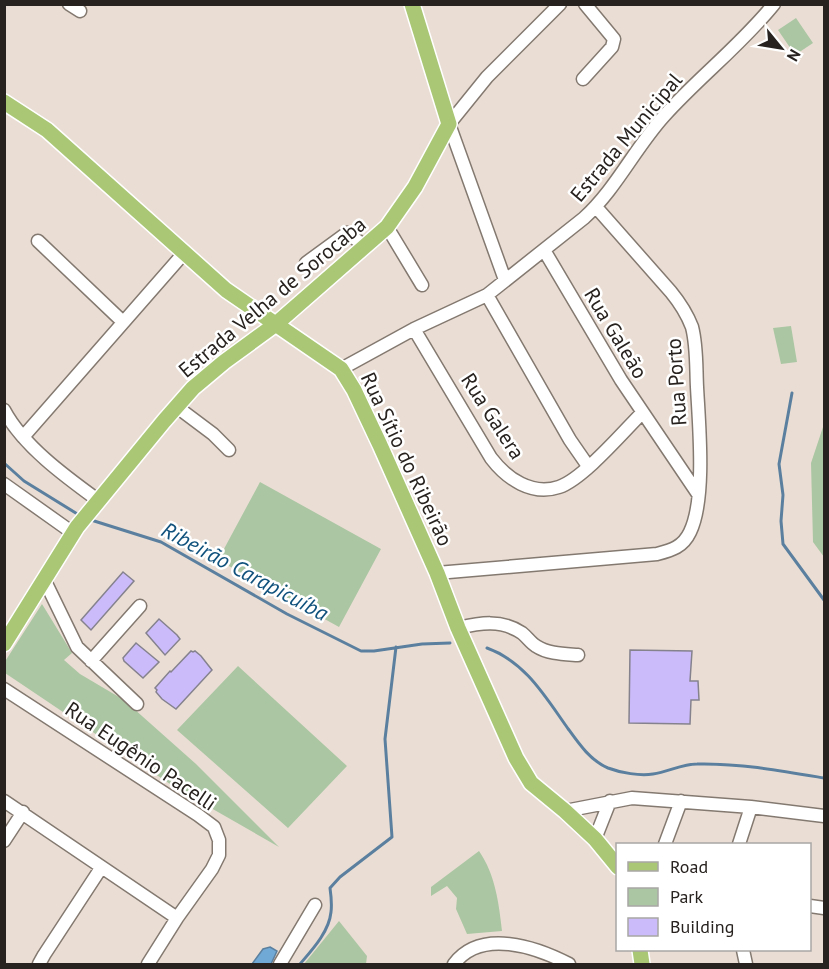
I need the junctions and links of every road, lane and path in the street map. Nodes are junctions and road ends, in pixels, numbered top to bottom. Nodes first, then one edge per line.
1 (412, 4) edge
2 (560, 4) edge
3 (585, 4) edge
4 (774, 4) edge
5 (583, 79) dead end
6 (4, 102) edge
7 (449, 124) junction
8 (596, 207) junction
9 (387, 227) junction
10 (38, 241) dead end
11 (365, 246) junction
12 (544, 250) junction
13 (184, 253) junction
14 (306, 263) dead end
15 (505, 280) junction
16 (422, 285) dead end
17 (487, 295) junction
18 (123, 322) junction
19 (276, 324) junction
20 (414, 329) junction
21 (341, 369) junction
22 (177, 407) junction
23 (4, 410) edge
24 (642, 413) junction
25 (23, 436) junction
26 (230, 450) dead end
27 (588, 466) junction
28 (4, 484) edge
29 (698, 494) junction
30 (96, 504) junction
31 (75, 530) junction
32 (437, 573) junction
33 (44, 579) junction
34 (140, 606) dead end
35 (458, 628) junction
36 (4, 644) edge
37 (578, 655) dead end
38 (91, 662) junction
39 (4, 689) edge
40 (137, 705) dead end
41 (4, 801) edge
42 (610, 801) junction
43 (681, 801) junction
44 (751, 807) junction
45 (565, 811) junction
46 (23, 812) junction
47 (825, 816) edge
48 (595, 839) junction
49 (4, 841) edge
50 (665, 843) edge
51 (739, 843) edge
52 (616, 865) edge
53 (101, 868) junction
54 (315, 905) dead end
55 (177, 918) junction
56 (39, 964) edge
57 (148, 964) edge
58 (280, 964) edge
59 (454, 964) edge
60 (569, 964) edge

1 - 7 main road
2 - 7 street
3 - 5 street
4 - 8 street, Estrada Municipal
6 - 13 main road, Rua Sítio do Ribeirão
7 - 9 main road, Estrada Velha de Sorocaba
7 - 15 street
8 - 12 street, Estrada Municipal
8 - 29 street, Rua Porto
9 - 11 main road, Estrada Velha de Sorocaba
9 - 16 street
10 - 18 street
11 - 14 street
11 - 19 main road, Estrada Velha de Sorocaba
12 - 15 street, Estrada Municipal
12 - 24 street, Rua Galeão
13 - 18 street
13 - 19 main road, Rua Sítio do Ribeirão
15 - 17 street, Estrada Municipal
17 - 20 street, Estrada Municipal
17 - 27 street
18 - 25 street
19 - 21 main road, Rua Sítio do Ribeirão
19 - 22 main road, Estrada Velha de Sorocaba
20 - 21 street, Estrada Municipal
20 - 27 street, Rua Galera
21 - 32 main road, Rua Sítio do Ribeirão
22 - 26 street
22 - 30 main road, Estrada Velha de Sorocaba
23 - 25 street
24 - 27 street, Rua Galera
24 - 29 street, Rua Galeão
25 - 30 street
28 - 31 street
29 - 32 street, Rua Porto
30 - 31 main road, Estrada Velha de Sorocaba
31 - 33 main road, Estrada Velha de Sorocaba
32 - 35 main road, Rua Sítio do Ribeirão
33 - 36 main road, Estrada Velha de Sorocaba
33 - 38 street
34 - 38 street
35 - 37 street
35 - 45 main road, Rua Sítio do Ribeirão
38 - 40 street
39 - 55 street, Rua Eugênio Pacelli
41 - 46 street
42 - 43 street
42 - 45 street
42 - 48 street
43 - 44 street
43 - 50 street
44 - 47 street
44 - 51 street
45 - 48 main road, Rua Sítio do Ribeirão
46 - 49 street
46 - 53 street
48 - 52 main road, Rua Sítio do Ribeirão
53 - 55 street
53 - 56 street
54 - 58 street
55 - 57 street, Rua Eugênio Pacelli
59 - 60 street

